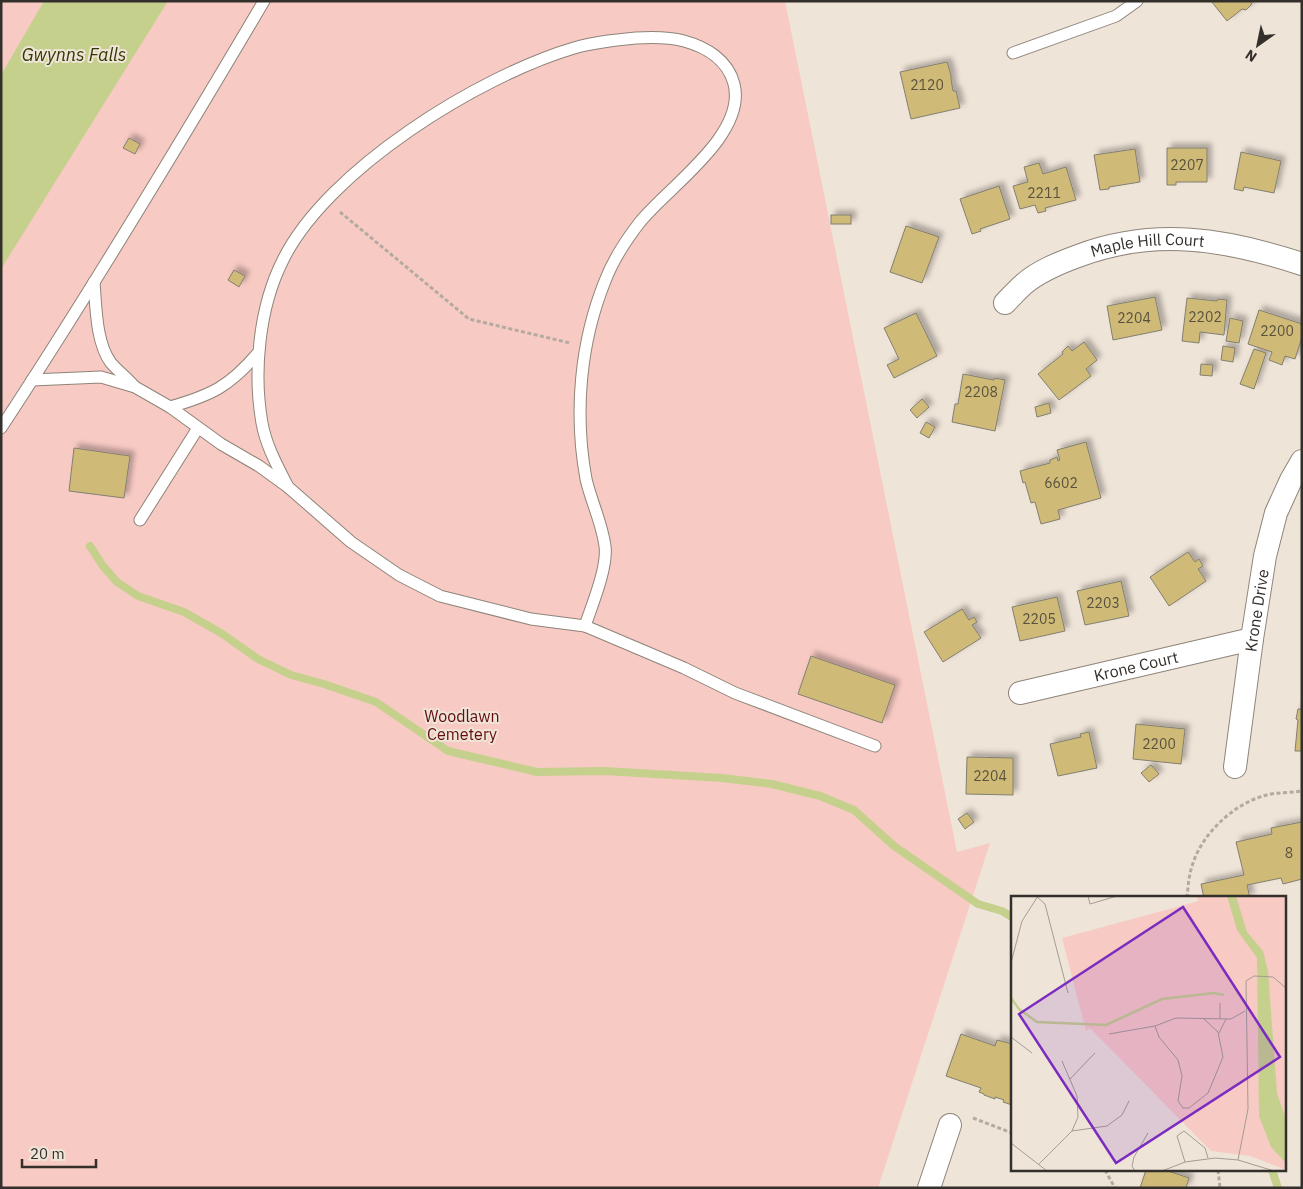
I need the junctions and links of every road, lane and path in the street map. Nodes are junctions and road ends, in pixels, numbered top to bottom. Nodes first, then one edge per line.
1 (264, 1) edge
2 (1137, 1) edge
3 (1013, 53) dead end
4 (326, 200) junction
5 (1302, 264) edge
6 (94, 282) junction
7 (1005, 303) dead end
8 (586, 346) junction
9 (259, 353) junction
10 (32, 380) junction
11 (136, 387) junction
12 (170, 407) junction
13 (1, 428) edge
14 (198, 428) junction
15 (1302, 461) edge
16 (288, 487) junction
17 (140, 520) dead end
18 (585, 626) junction
19 (1252, 639) junction
20 (1020, 693) dead end
21 (875, 746) dead end
22 (1235, 767) dead end
23 (1302, 791) edge
24 (1187, 896) edge
25 (950, 1124) joint
26 (1011, 1133) edge
27 (1106, 1172) edge
28 (1218, 1172) edge
29 (930, 1188) edge
30 (1115, 1188) edge
31 (1220, 1188) edge

1 - 6 lane
2 - 3 lane
4 - 8 path
4 - 8 lane
4 - 9 lane
5 - 7 street, Maple Hill Court
6 - 10 lane
6 - 11 lane
8 - 18 lane
9 - 12 lane
9 - 16 lane
10 - 11 lane
10 - 13 lane
11 - 12 lane
12 - 14 lane
14 - 16 lane
14 - 17 lane
15 - 19 street, Krone Drive
16 - 18 lane
18 - 21 lane
19 - 20 street, Krone Court
19 - 22 street, Krone Drive
23 - 24 path
25 - 26 path
25 - 29 street
27 - 30 path
28 - 31 path

